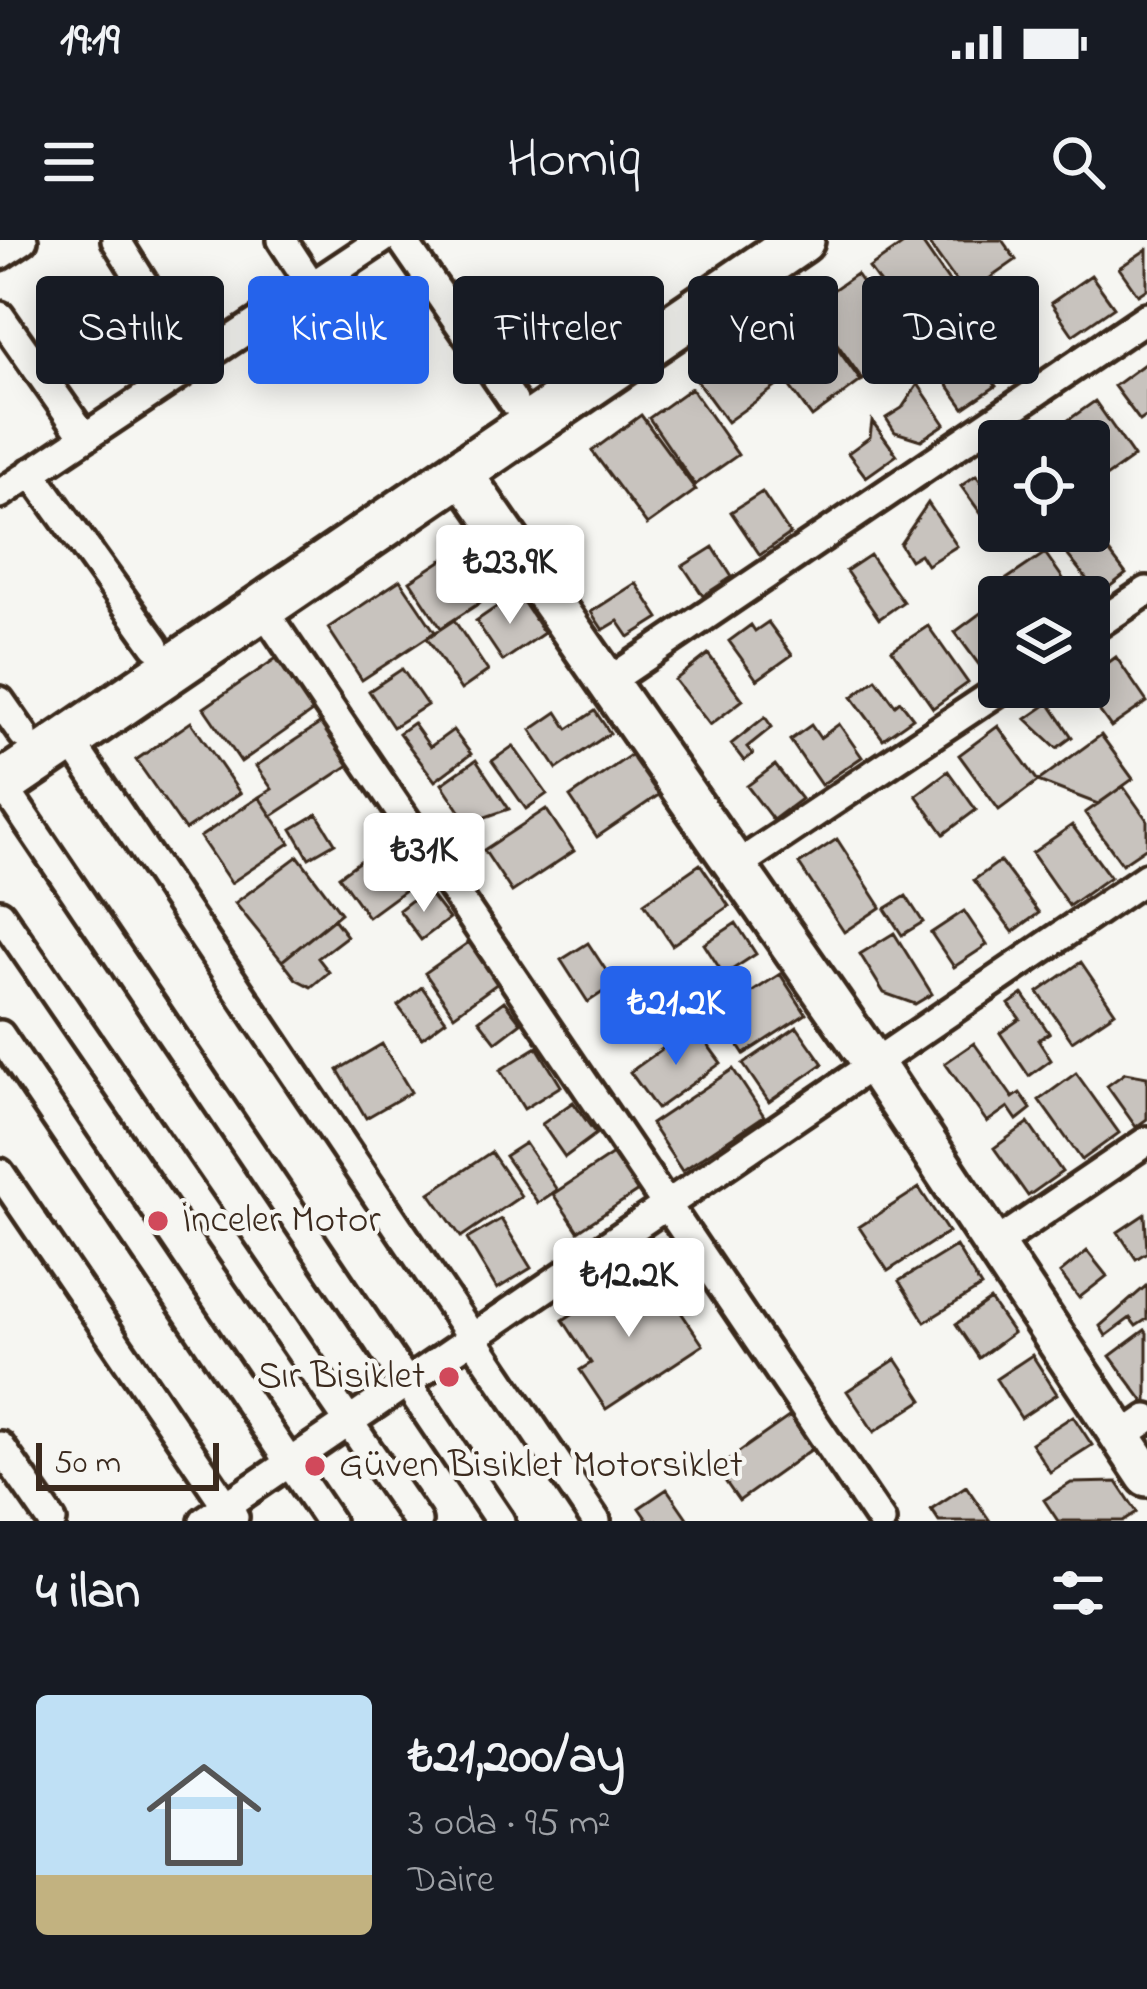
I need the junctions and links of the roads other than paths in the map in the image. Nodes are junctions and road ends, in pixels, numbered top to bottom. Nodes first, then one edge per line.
1 (22, 240) edge
2 (116, 240) edge
3 (282, 240) edge
4 (381, 240) edge
5 (402, 240) edge
6 (747, 240) edge
7 (801, 240) edge
8 (0, 255) edge
9 (139, 276) edge
10 (305, 276) edge
11 (327, 276) edge
12 (0, 316) edge
13 (1147, 317) edge
14 (163, 384) edge
15 (513, 401) junction
16 (84, 436) junction
17 (31, 472) junction
18 (461, 472) junction
19 (0, 494) edge
20 (1147, 591) edge
21 (262, 608) junction
22 (1110, 616) edge
23 (155, 645) junction
24 (608, 682) junction
25 (978, 704) edge
26 (69, 739) junction
27 (5, 751) edge
28 (736, 866) junction
29 (1147, 877) edge
30 (0, 914) edge
31 (0, 1034) edge
32 (873, 1063) junction
33 (1147, 1142) edge
34 (0, 1173) edge
35 (664, 1206) junction
36 (994, 1245) junction
37 (472, 1338) junction
38 (406, 1383) junction
39 (349, 1421) junction
40 (1134, 1428) edge
41 (0, 1446) edge
42 (290, 1462) junction
43 (1147, 1476) edge
44 (222, 1516) edge
45 (52, 1521) edge
46 (329, 1521) edge
47 (417, 1521) edge
48 (500, 1521) edge
49 (596, 1521) edge
50 (881, 1521) edge

1 - 8 street
2 - 9 street
3 - 10 street
4 - 11 street
5 - 15 street
6 - 15 main road
7 - 18 main road
12 - 16 street
13 - 24 street
14 - 16 street
15 - 23 main road
16 - 17 street
17 - 19 street
17 - 23 street
18 - 21 main road
18 - 24 street
20 - 22 street
21 - 26 main road
21 - 35 street
23 - 27 main road
24 - 28 street
25 - 28 street
26 - 27 main road
26 - 37 street
27 - 38 street
28 - 32 street
29 - 32 street
30 - 39 street
31 - 42 street
32 - 35 street
32 - 36 street
33 - 36 street
34 - 44 street
35 - 37 street
35 - 50 street
36 - 40 street
37 - 38 street
37 - 49 street
38 - 39 street
38 - 48 street
39 - 42 street
39 - 47 street
40 - 43 street
41 - 45 street
42 - 44 street
42 - 46 street

